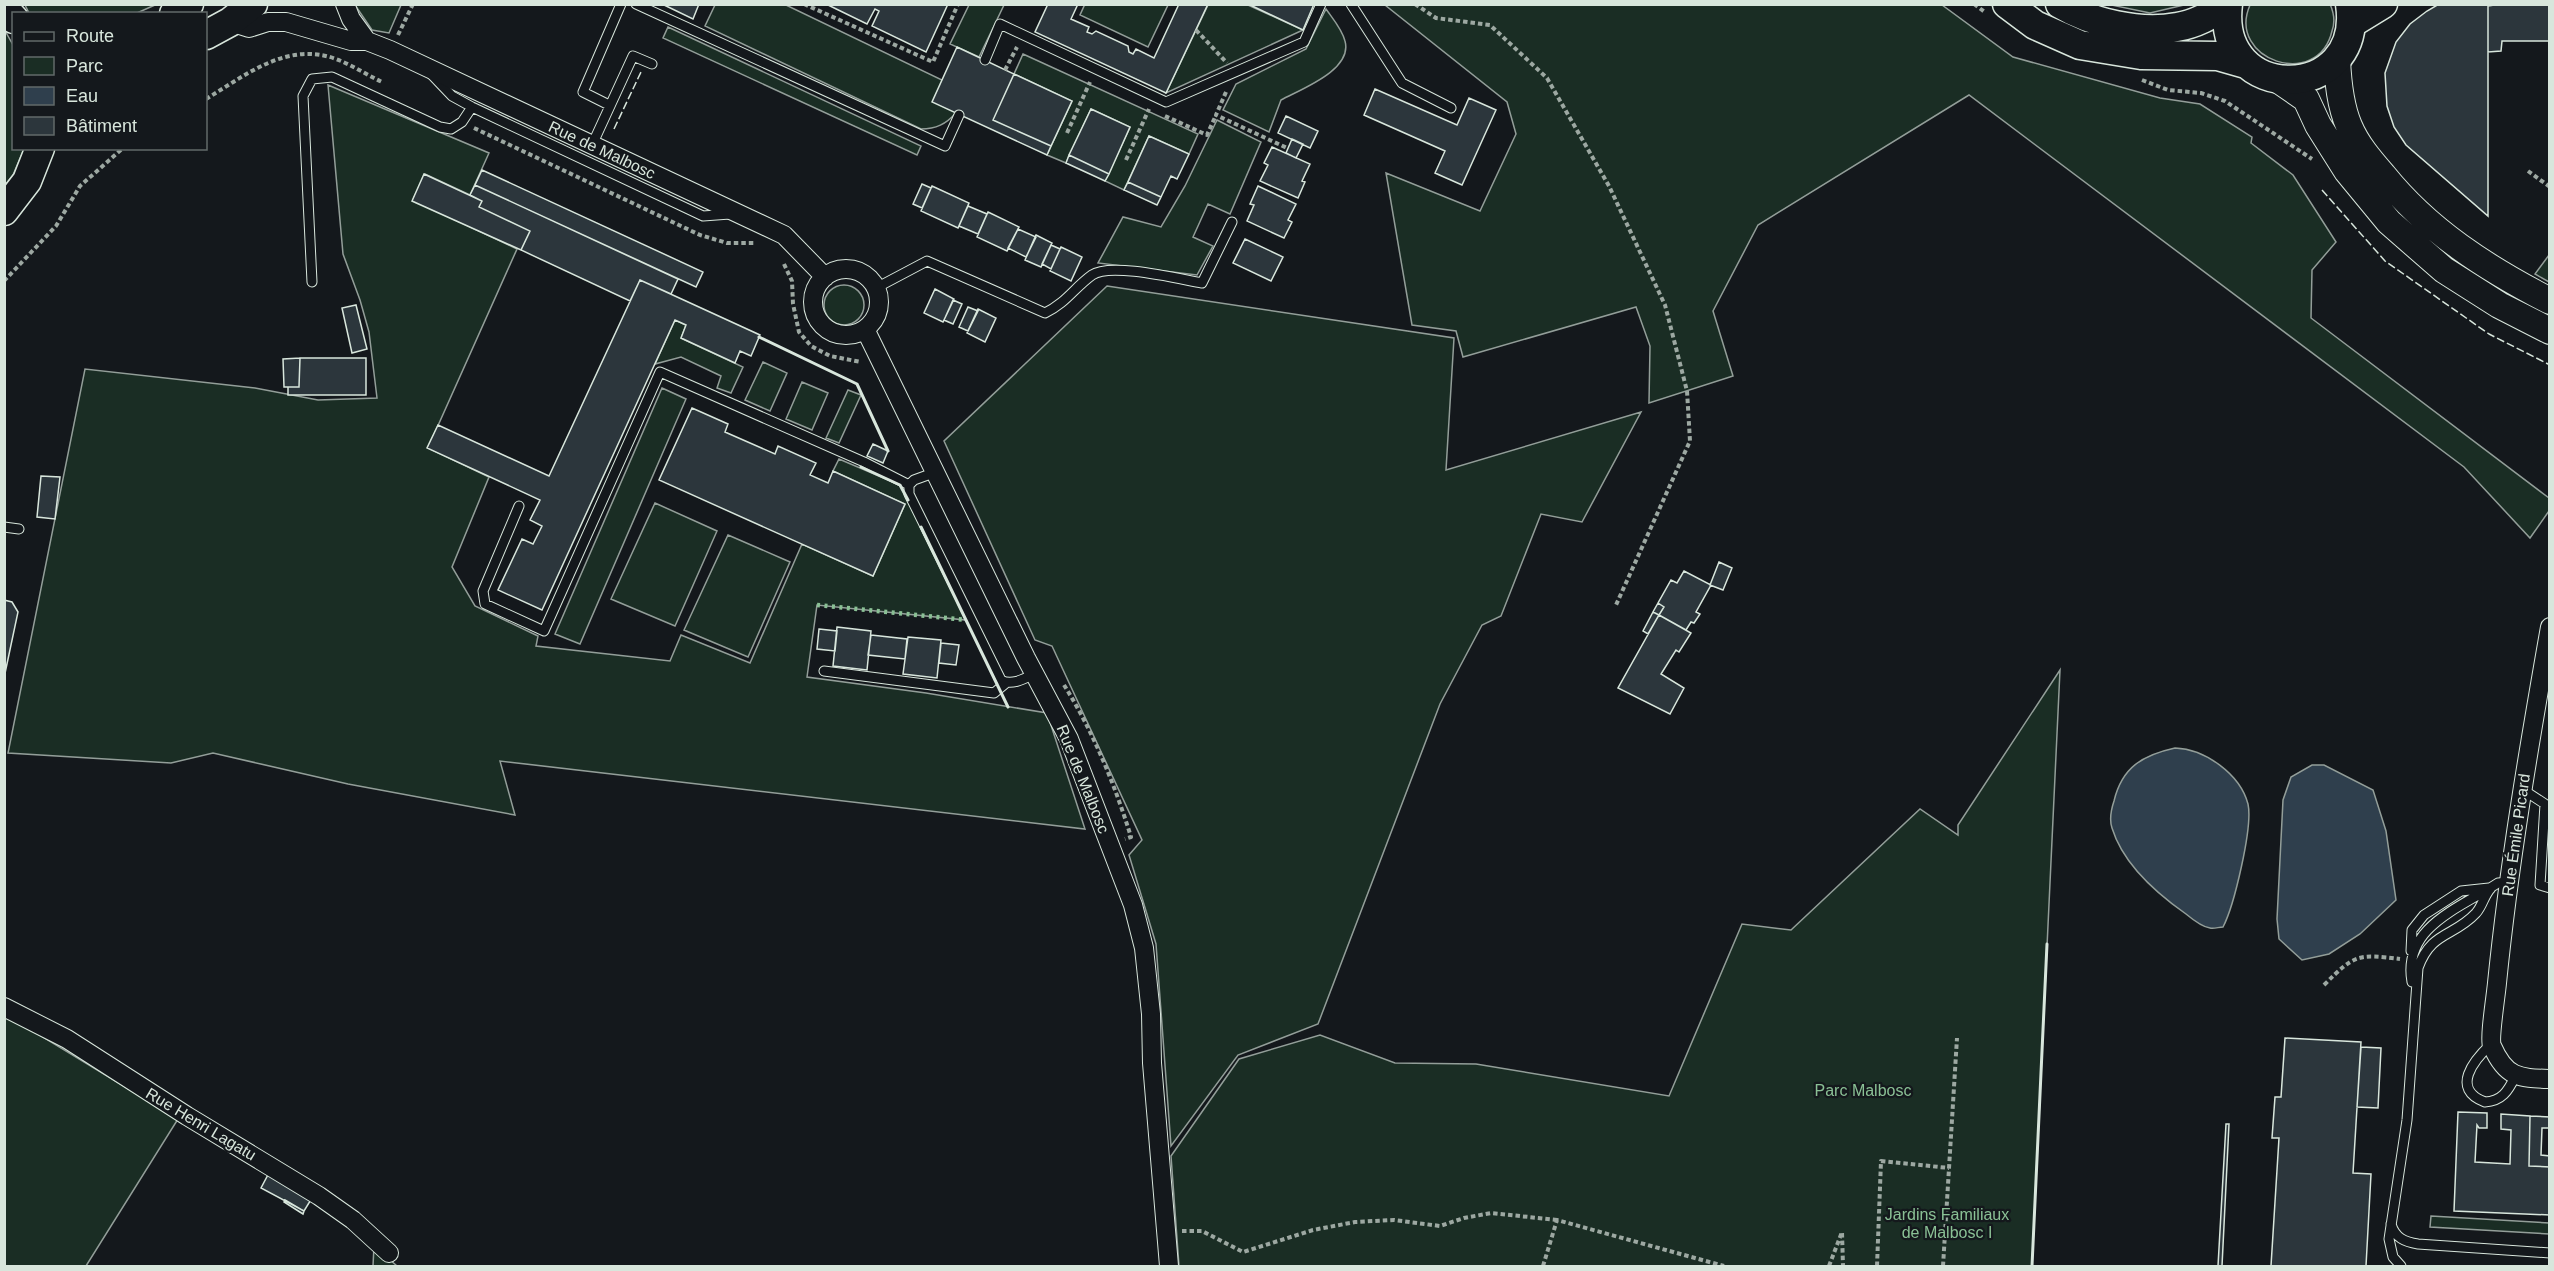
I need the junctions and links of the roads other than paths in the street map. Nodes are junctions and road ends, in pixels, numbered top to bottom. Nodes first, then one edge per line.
1 (253, 4) edge
2 (345, 4) edge
3 (621, 4) edge
4 (636, 4) edge
5 (1321, 4) edge
6 (1351, 4) edge
7 (2060, 4) edge
8 (2384, 4) edge
9 (2227, 5) edge
10 (2000, 11) edge
11 (2351, 14) edge
12 (230, 22) junction
13 (207, 34) edge
14 (367, 40) junction
15 (2337, 59) junction
16 (985, 60) dead end
17 (651, 64) dead end
18 (2246, 64) junction
19 (424, 67) junction
20 (2280, 81) junction
21 (609, 105) junction
22 (472, 107) junction
23 (1451, 108) dead end
24 (959, 115) dead end
25 (592, 146) junction
26 (39, 150) edge
27 (4, 211) edge
28 (742, 214) junction
29 (1232, 222) dead end
30 (825, 277) junction
31 (312, 282) dead end
32 (876, 288) junction
33 (2550, 301) edge
34 (865, 329) junction
35 (2550, 331) edge
36 (936, 472) junction
37 (909, 485) junction
38 (519, 506) dead end
39 (4, 527) edge
40 (19, 529) dead end
41 (2550, 627) edge
42 (824, 671) dead end
43 (1034, 674) junction
44 (1006, 683) junction
45 (2522, 789) junction
46 (2510, 882) junction
47 (2491, 888) junction
48 (2550, 888) edge
49 (2414, 992) junction
50 (4, 1007) edge
51 (2491, 1044) junction
52 (2515, 1077) junction
53 (2550, 1079) edge
54 (2391, 1222) junction
55 (389, 1253) dead end
56 (2550, 1253) edge
57 (1169, 1266) edge
58 (2401, 1266) edge

1 - 12 main road
2 - 14 street, Rue de Malbosc
3 - 21 lane
4 - 24 lane
5 - 16 lane
6 - 23 lane
7 - 9 main road
8 - 11 main road
9 - 18 main road
10 - 18 main road
11 - 15 main road
12 - 13 main road
12 - 14 street, Rue de Malbosc
14 - 19 street, Rue de Malbosc
15 - 20 main road
15 - 33 main road
17 - 21 lane
18 - 20 main road
19 - 22 lane
19 - 25 street, Rue de Malbosc
20 - 35 main road
21 - 25 lane
22 - 28 lane
22 - 31 lane
25 - 28 street, Rue de Malbosc
26 - 27 main road
28 - 30 street, Rue de Malbosc
29 - 32 lane
30 - 32 street
30 - 34 street
32 - 34 street
34 - 36 street, Rue de Malbosc
36 - 37 lane
36 - 43 street, Rue de Malbosc
37 - 38 lane
37 - 44 lane
39 - 40 lane
41 - 45 street, Rue Émile Picard
42 - 44 lane
43 - 44 lane
43 - 57 street, Rue de Malbosc
45 - 46 street, Rue Émile Picard
45 - 48 lane
46 - 47 lane
46 - 51 street, Rue Émile Picard
47 - 49 lane
47 - 49 lane
49 - 54 lane
50 - 55 street, Rue Henri Lagatu
51 - 52 street
51 - 52 lane
52 - 53 street
54 - 56 lane
54 - 58 lane

